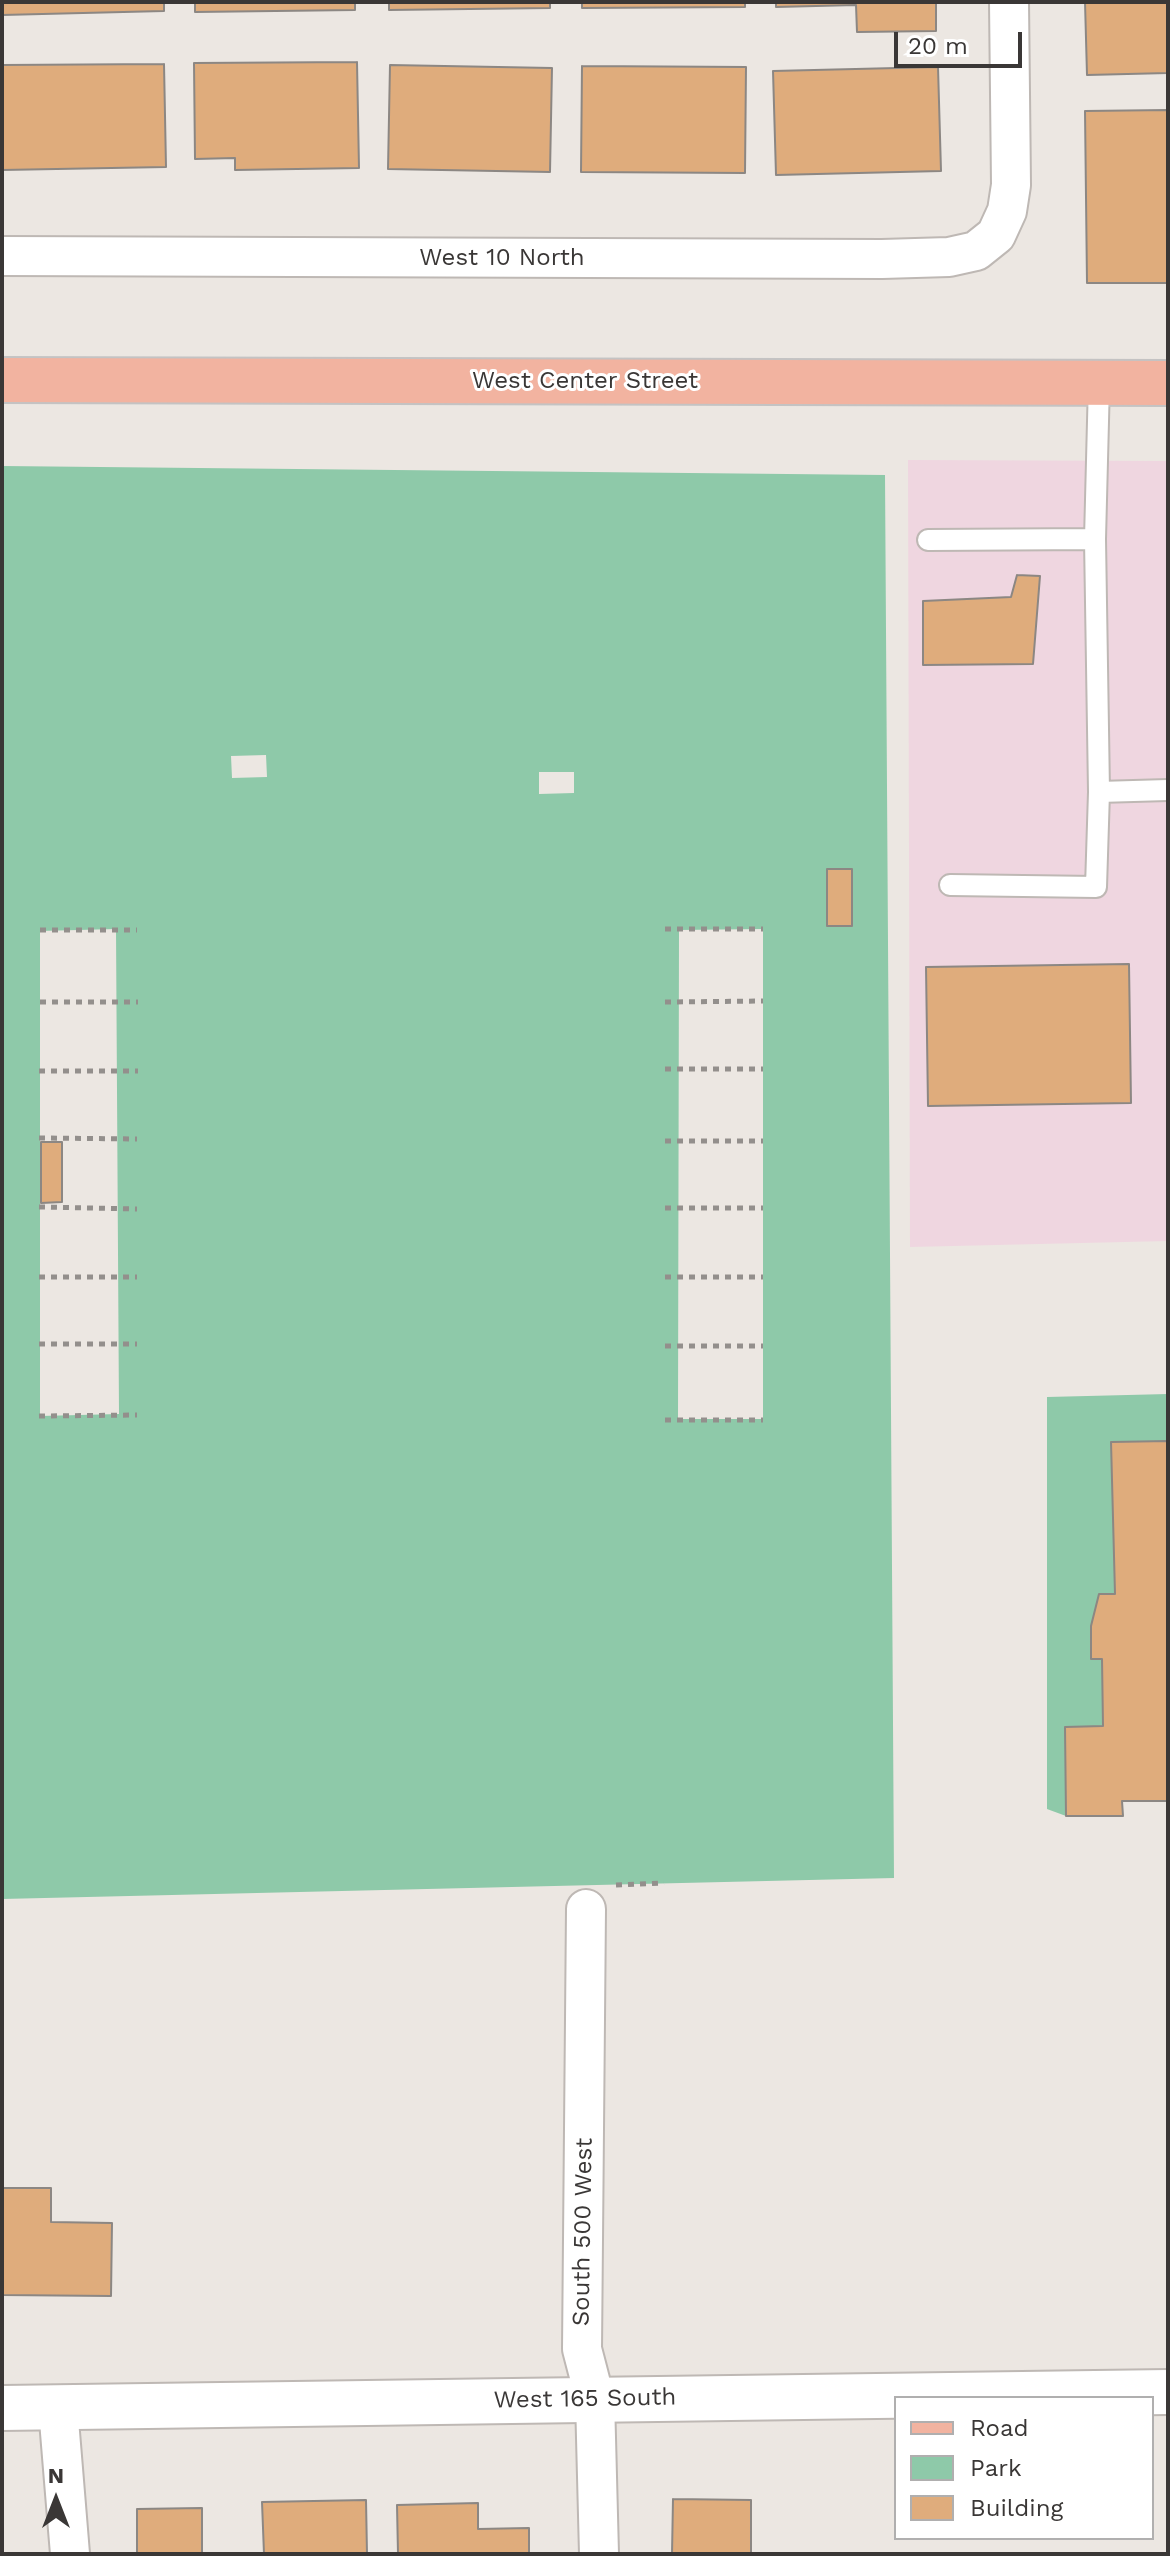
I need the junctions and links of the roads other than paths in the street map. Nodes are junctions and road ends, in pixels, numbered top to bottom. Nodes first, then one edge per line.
1 (1009, 2) edge
2 (2, 256) edge
3 (2, 380) edge
4 (1099, 382) junction
5 (1168, 383) edge
6 (1095, 539) junction
7 (928, 540) dead end
8 (1168, 790) edge
9 (1099, 792) junction
10 (950, 885) dead end
11 (598, 1897) road end
12 (1168, 2392) edge
13 (595, 2399) junction
14 (2, 2408) edge
15 (58, 2408) junction
16 (70, 2554) edge
17 (599, 2554) edge

1 - 2 street, West 10 North
3 - 4 main road, West Center Street
4 - 5 main road, West Center Street
4 - 6 lane
6 - 7 lane
6 - 9 lane
8 - 9 lane
9 - 10 lane
11 - 13 street, South 500 West
12 - 13 street, West 165 South
13 - 15 street, West 165 South
13 - 17 street, South 500 West
14 - 15 street, West 165 South
15 - 16 street

